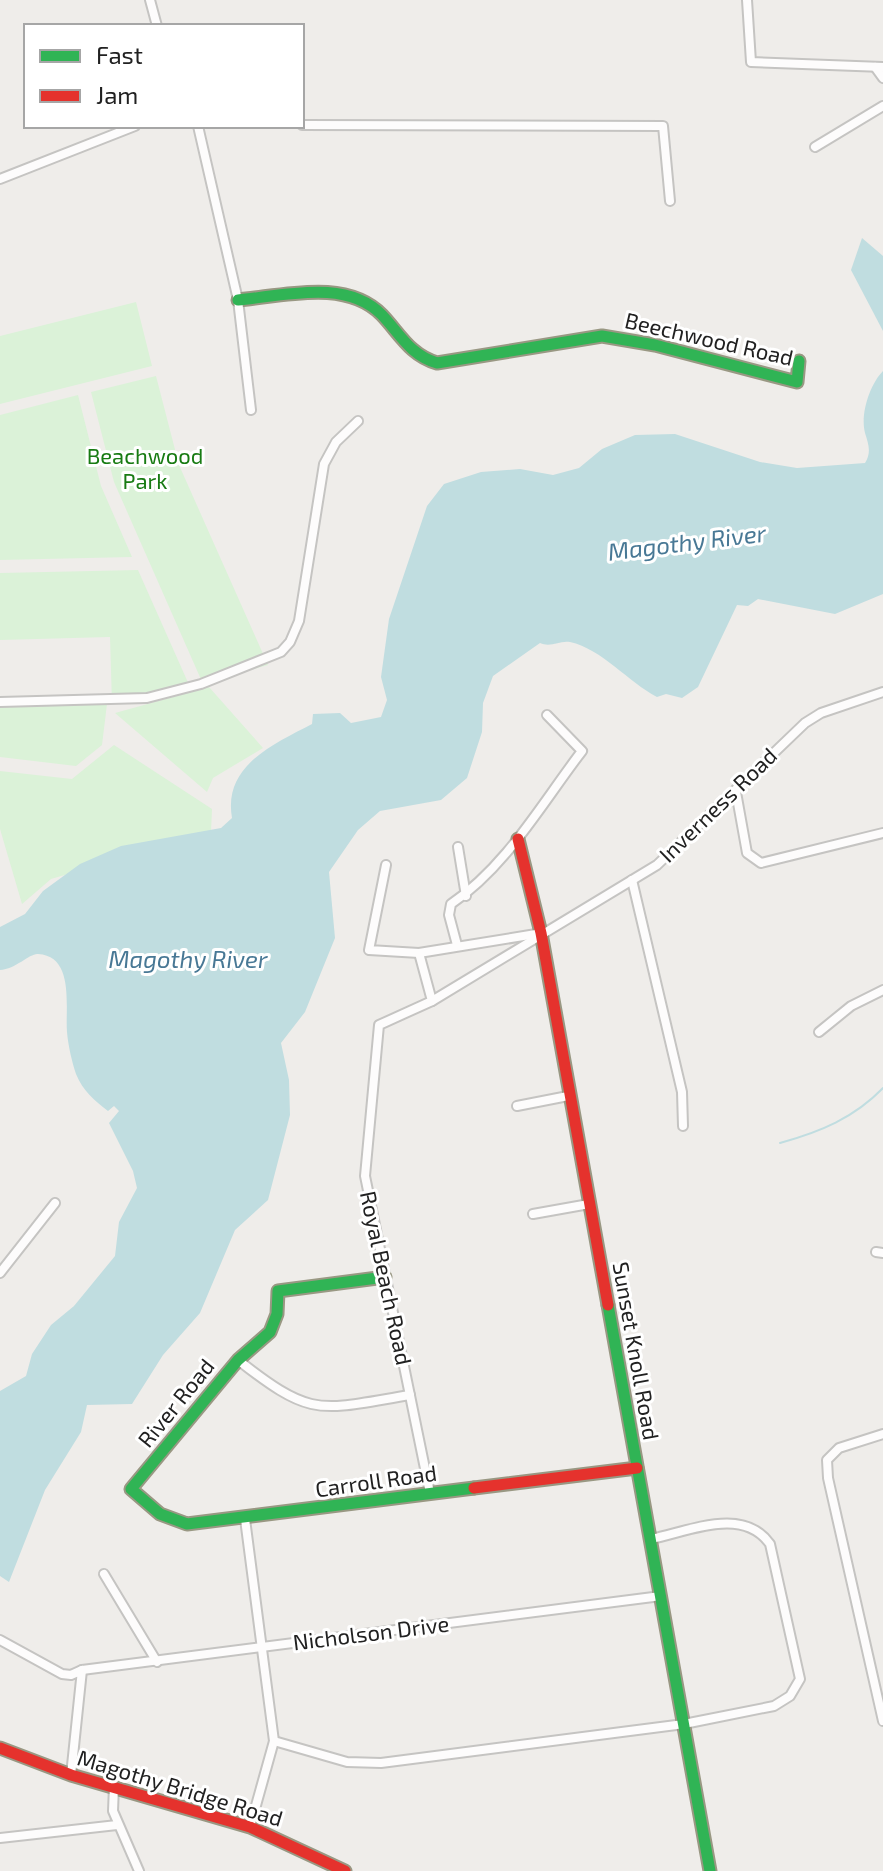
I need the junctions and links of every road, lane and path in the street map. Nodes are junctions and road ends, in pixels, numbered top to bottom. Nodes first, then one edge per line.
1 (150, 0) edge
2 (747, 0) edge
3 (156, 24) edge
4 (879, 67) edge
5 (883, 78) edge
6 (883, 106) edge
7 (304, 125) edge
8 (130, 128) edge
9 (198, 128) edge
10 (815, 147) dead end
11 (0, 179) edge
12 (670, 201) dead end
13 (238, 300) junction
14 (799, 361) dead end
15 (251, 410) dead end
16 (358, 421) dead end
17 (883, 692) edge
18 (0, 702) edge
19 (547, 715) dead end
20 (736, 792) junction
21 (883, 833) edge
22 (518, 839) junction
23 (458, 847) dead end
24 (386, 865) dead end
25 (632, 880) junction
26 (466, 896) junction
27 (541, 933) junction
28 (457, 945) junction
29 (419, 953) junction
30 (883, 990) edge
31 (432, 1001) junction
32 (819, 1032) dead end
33 (568, 1096) junction
34 (517, 1106) dead end
35 (683, 1126) dead end
36 (55, 1203) dead end
37 (589, 1204) junction
38 (533, 1214) dead end
39 (0, 1273) edge
40 (385, 1277) junction
41 (238, 1360) junction
42 (410, 1395) junction
43 (883, 1434) edge
44 (637, 1468) junction
45 (131, 1489) joint
46 (430, 1493) junction
47 (245, 1519) junction
48 (651, 1539) junction
49 (104, 1574) dead end
50 (661, 1596) junction
51 (0, 1640) edge
52 (263, 1646) junction
53 (157, 1662) junction
54 (82, 1670) junction
55 (883, 1721) edge
56 (684, 1724) junction
57 (274, 1741) junction
58 (0, 1748) edge
59 (71, 1775) junction
60 (114, 1786) junction
61 (117, 1825) junction
62 (250, 1827) junction
63 (0, 1838) edge
64 (139, 1871) edge
65 (345, 1871) edge
66 (710, 1871) edge

1 - 3 street
2 - 4 street
4 - 5 street
6 - 10 street
7 - 12 street
8 - 11 street
9 - 13 street
13 - 14 street, Beechwood Road
13 - 15 street
16 - 18 street
17 - 20 street, Inverness Road
19 - 22 street
20 - 21 street
20 - 25 street, Inverness Road
22 - 26 street
22 - 27 street, Sunset Knoll Road
23 - 26 street
24 - 29 street
25 - 27 street, Inverness Road
25 - 35 street
26 - 28 street
27 - 28 street
27 - 31 street, Inverness Road
27 - 33 street, Sunset Knoll Road
28 - 29 street
29 - 31 street
30 - 32 street
31 - 40 street, Royal Beach Road
33 - 34 street
33 - 37 street, Sunset Knoll Road
36 - 39 street
37 - 38 street
37 - 44 street, Sunset Knoll Road
40 - 41 street, River Road
40 - 42 street, Royal Beach Road
41 - 42 street
41 - 45 street, River Road
42 - 46 street, Royal Beach Road
43 - 55 street
44 - 46 street, Carroll Road
44 - 48 street, Sunset Knoll Road
45 - 47 street, Carroll Road
46 - 47 street, Carroll Road
47 - 52 street
48 - 50 street, Sunset Knoll Road
48 - 56 street
49 - 53 street
50 - 52 street, Nicholson Drive
50 - 56 street, Sunset Knoll Road
51 - 54 street, Nicholson Drive
52 - 53 street, Nicholson Drive
52 - 57 street
53 - 54 street, Nicholson Drive
54 - 59 street
56 - 57 street
56 - 66 street, Sunset Knoll Road
57 - 62 street
58 - 59 street, Magothy Bridge Road
59 - 60 street, Magothy Bridge Road
60 - 61 street
60 - 62 street, Magothy Bridge Road
61 - 63 street
61 - 64 street
62 - 65 street, Magothy Bridge Road

